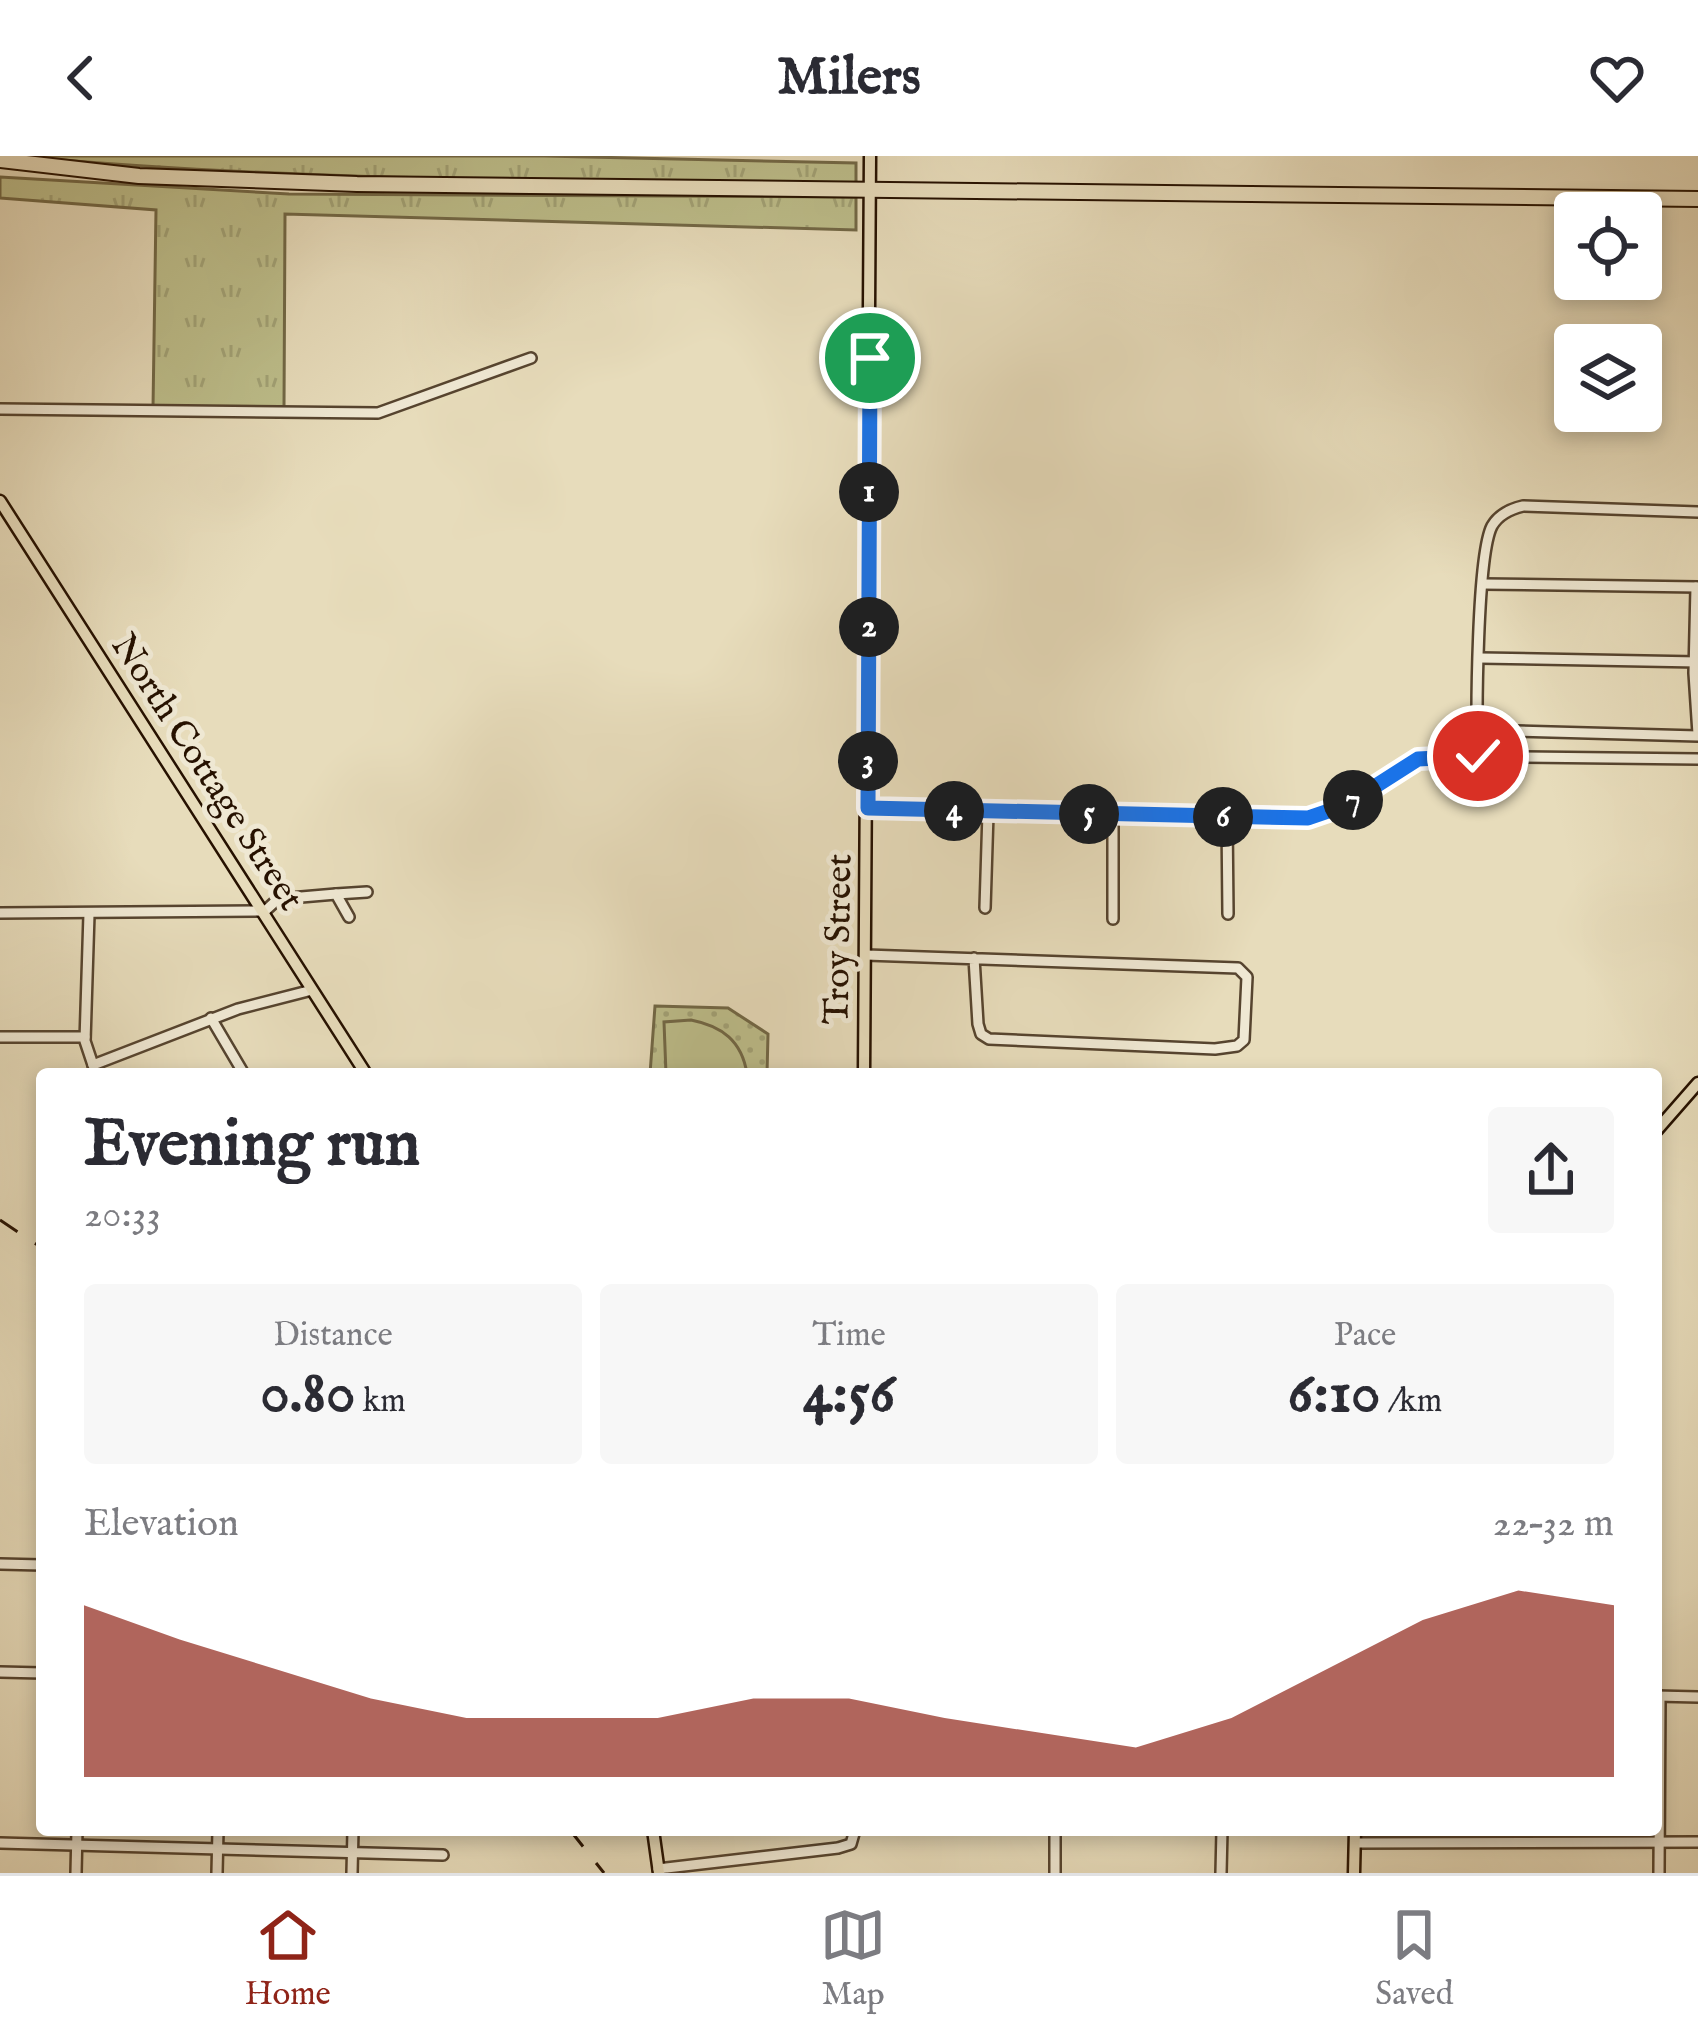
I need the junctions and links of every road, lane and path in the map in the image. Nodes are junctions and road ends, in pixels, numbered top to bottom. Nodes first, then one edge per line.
1 (870, 156) edge
2 (0, 165) edge
3 (869, 192) junction
4 (1698, 199) edge
5 (531, 358) dead end
6 (0, 409) edge
7 (0, 501) edge
8 (1698, 512) edge
9 (1483, 584) junction
10 (1697, 587) edge
11 (1480, 658) junction
12 (1696, 662) edge
13 (1480, 730) junction
14 (1698, 735) edge
15 (1478, 756) junction
16 (1698, 759) edge
17 (868, 808) junction
18 (988, 812) junction
19 (1113, 814) junction
20 (1227, 817) junction
21 (368, 892) dead end
22 (336, 895) junction
23 (985, 908) dead end
24 (265, 911) junction
25 (0, 913) edge
26 (89, 914) junction
27 (1228, 914) dead end
28 (350, 917) dead end
29 (1113, 919) dead end
30 (866, 955) junction
31 (974, 958) junction
32 (312, 990) junction
33 (211, 1018) junction
34 (0, 1037) edge
35 (85, 1037) junction
36 (90, 1068) edge
37 (95, 1068) edge
38 (240, 1068) edge
39 (362, 1068) edge
40 (865, 1068) edge
41 (1698, 1083) edge
42 (1662, 1124) edge
43 (0, 1564) edge
44 (36, 1565) edge
45 (0, 1672) edge
46 (36, 1673) edge
47 (1662, 1696) edge
48 (1698, 1697) edge
49 (77, 1836) edge
50 (218, 1836) edge
51 (353, 1836) edge
52 (654, 1836) edge
53 (853, 1836) edge
54 (1055, 1836) edge
55 (1222, 1836) edge
56 (1355, 1836) edge
57 (1659, 1836) edge
58 (1659, 1842) junction
59 (1698, 1842) edge
60 (0, 1843) edge
61 (77, 1845) junction
62 (218, 1848) junction
63 (353, 1851) junction
64 (443, 1855) dead end
65 (659, 1871) edge
66 (76, 1873) edge
67 (217, 1873) edge
68 (352, 1873) edge
69 (1054, 1873) edge
70 (1221, 1873) edge
71 (1354, 1873) edge
72 (1659, 1873) edge

1 - 3 main road, Troy Street
2 - 3 highway
3 - 4 highway
3 - 17 main road, Troy Street
5 - 6 street
7 - 24 main road, North Cottage Street
8 - 9 street
9 - 10 street
9 - 11 street
10 - 12 street
11 - 12 street
11 - 13 street
12 - 14 street
13 - 14 street
13 - 15 street
15 - 16 street
15 - 20 street
17 - 18 street
17 - 30 main road, Troy Street
18 - 19 street
18 - 23 street
19 - 20 street
19 - 29 street
20 - 27 street
21 - 22 street
22 - 24 street
22 - 28 street
24 - 26 street
24 - 32 main road, North Cottage Street
25 - 26 street
26 - 35 street
30 - 31 street
30 - 40 main road, Troy Street
31 - 31 street
32 - 33 street
32 - 39 main road, North Cottage Street
33 - 37 street
33 - 38 street
34 - 35 street
35 - 36 street
41 - 42 main road
43 - 44 street
45 - 46 street
47 - 48 street
49 - 61 street
50 - 62 street
51 - 63 street
52 - 65 main road
53 - 65 street
54 - 69 street
55 - 70 street
56 - 58 street
56 - 71 main road
57 - 58 street
58 - 59 street
58 - 72 street
60 - 61 street
61 - 62 street
61 - 66 street
62 - 63 street
62 - 67 street
63 - 64 street
63 - 68 street

